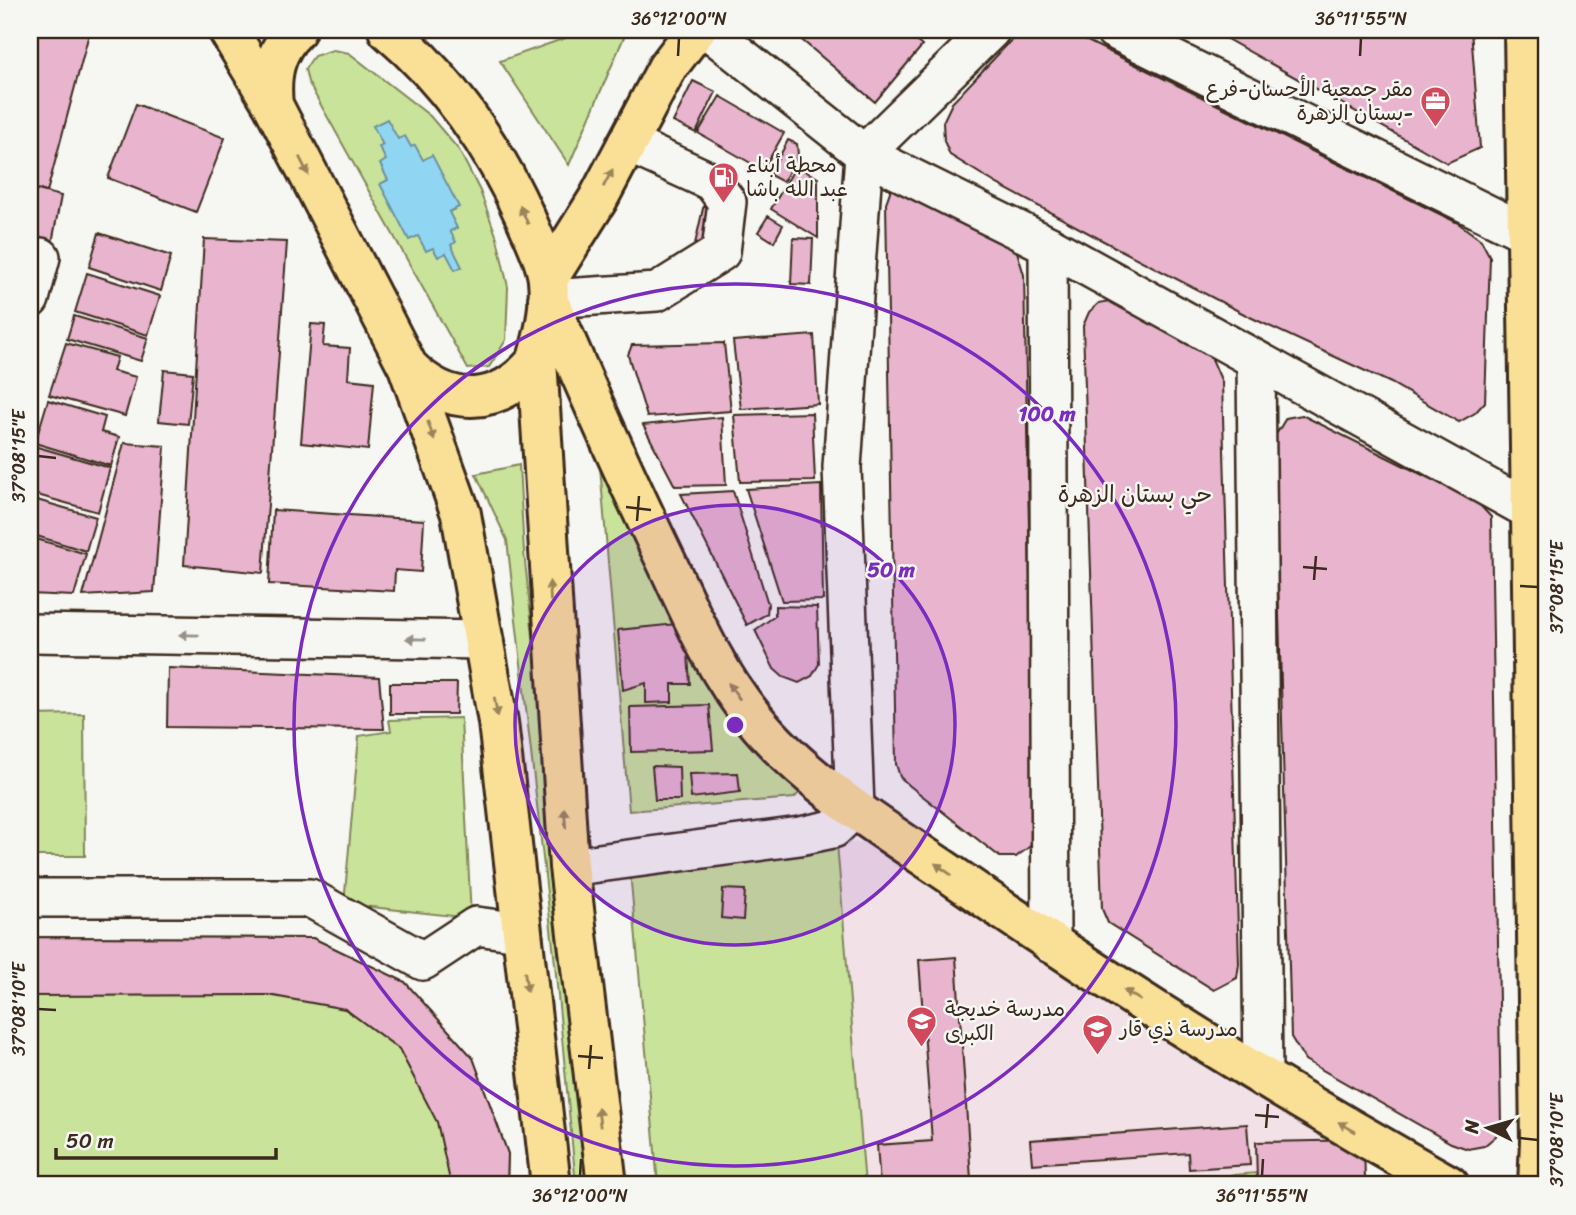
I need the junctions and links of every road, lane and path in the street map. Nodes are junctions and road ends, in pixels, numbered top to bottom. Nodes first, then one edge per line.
1 (228, 30) edge
2 (296, 30) edge
3 (388, 30) edge
4 (696, 30) edge
5 (708, 30) edge
6 (991, 30) edge
7 (1114, 30) edge
8 (1524, 30) edge
9 (272, 105) junction
10 (627, 144) junction
11 (864, 154) junction
12 (1528, 234) junction
13 (1048, 245) junction
14 (41, 257) dead end
15 (548, 289) junction
16 (30, 299) edge
17 (537, 360) junction
18 (1256, 362) junction
19 (408, 367) junction
20 (1531, 511) junction
21 (30, 633) edge
22 (485, 640) junction
23 (855, 808) junction
24 (569, 867) junction
25 (30, 898) edge
26 (520, 932) junction
27 (1051, 944) junction
28 (1263, 1079) junction
29 (1394, 1170) edge
30 (1536, 1181) edge
31 (551, 1185) edge
32 (607, 1185) edge
33 (1449, 1185) edge

1 - 9 main road
2 - 9 main road
15 -> 3 main road
4 - 10 main road
5 - 11 street
6 - 11 street
7 - 12 street
8 - 12 main road
9 -> 19 main road
15 -> 10 main road
10 - 15 street
11 - 13 street
11 - 23 street
12 - 20 main road
13 - 18 street
13 - 27 street
14 - 16 street
15 - 17 main road
23 -> 15 main road
17 - 19 main road
24 -> 17 main road
18 - 20 street
18 - 28 street
19 -> 22 main road
20 - 30 main road
22 -> 21 street
22 -> 26 main road
23 - 24 street
27 -> 23 main road
32 -> 24 main road
25 - 26 street
26 -> 31 main road
28 -> 27 main road
29 -> 28 main road
29 - 33 main road

